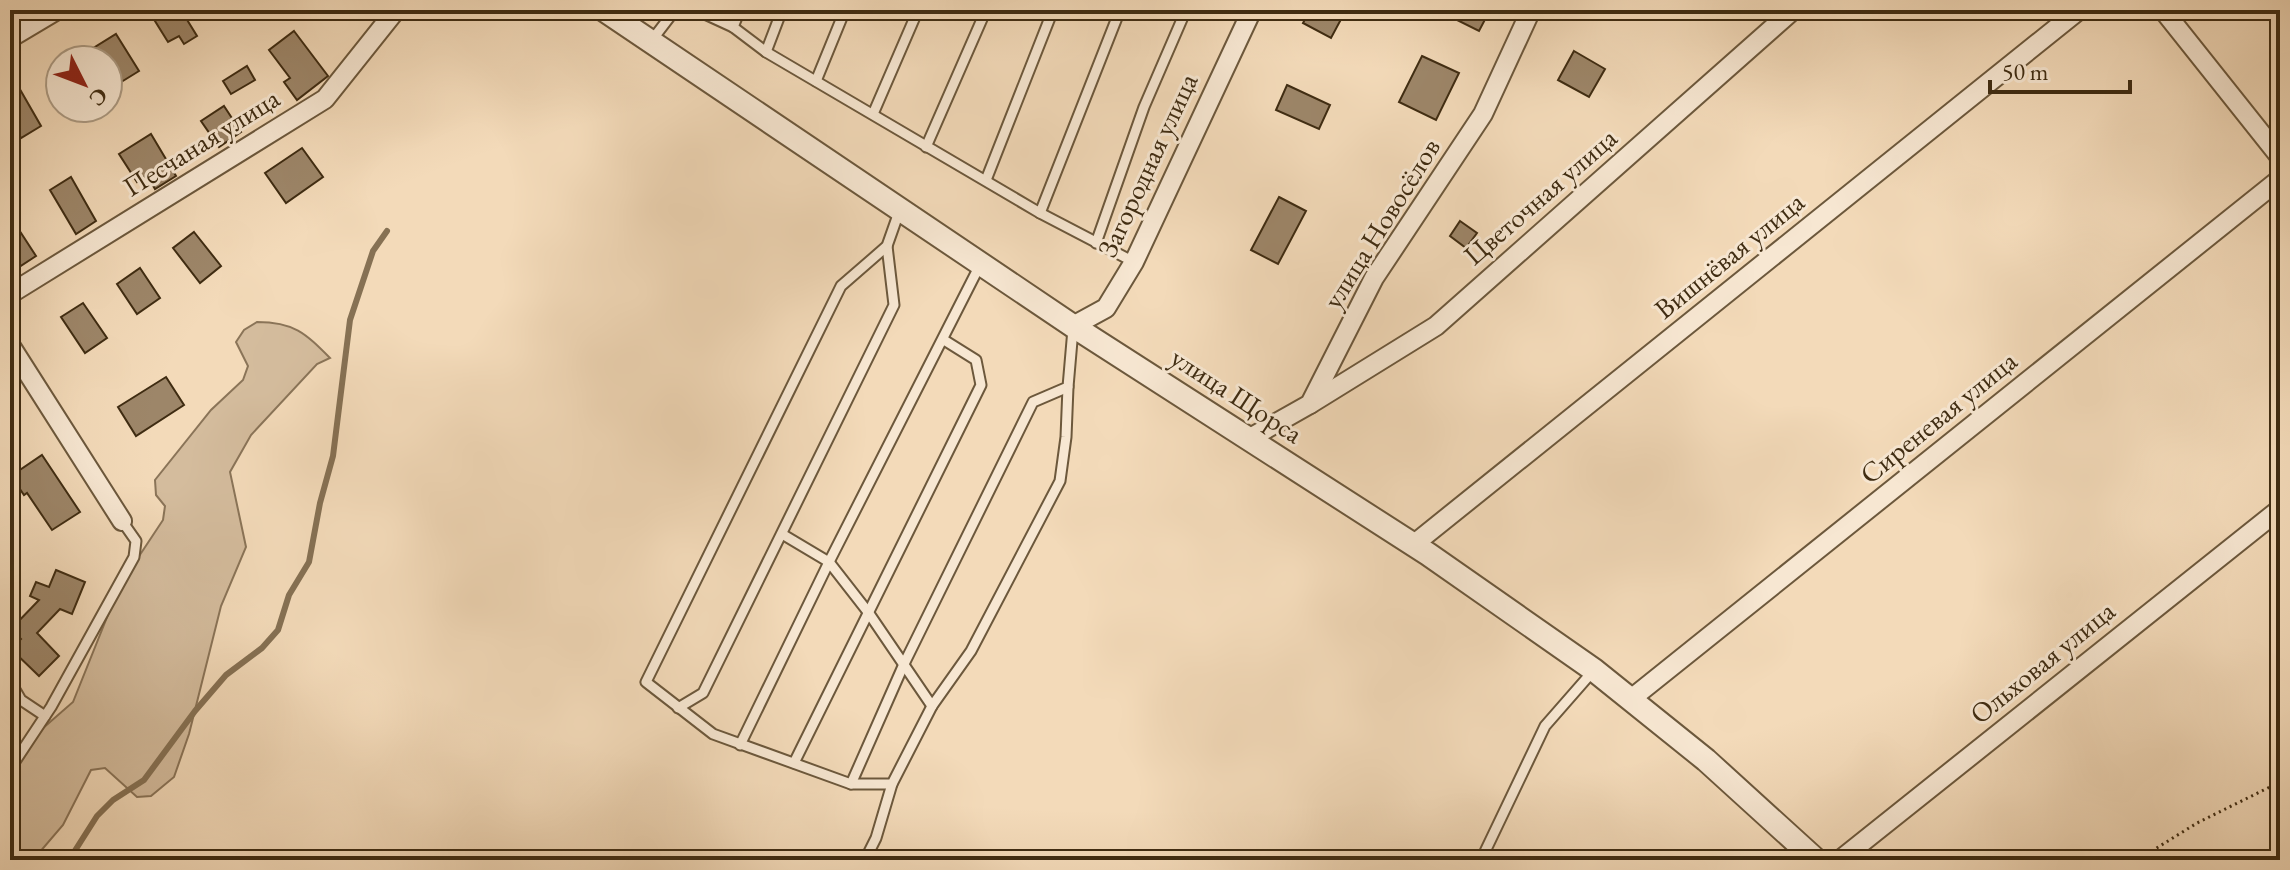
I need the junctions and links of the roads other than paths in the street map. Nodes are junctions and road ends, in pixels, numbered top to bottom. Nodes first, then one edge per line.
1 (57, 10) edge
2 (396, 10) edge
3 (604, 10) edge
4 (675, 10) edge
5 (696, 10) edge
6 (740, 10) edge
7 (782, 10) edge
8 (845, 10) edge
9 (918, 10) edge
10 (986, 10) edge
11 (1053, 10) edge
12 (1119, 10) edge
13 (1186, 10) edge
14 (1252, 10) edge
15 (1531, 10) edge
16 (1793, 10) edge
17 (2079, 10) edge
18 (2163, 10) edge
19 (733, 27) junction
20 (10, 38) edge
21 (652, 40) junction
22 (766, 52) junction
23 (816, 81) junction
24 (873, 114) junction
25 (926, 147) junction
26 (2280, 157) edge
27 (2280, 179) edge
28 (986, 180) junction
29 (901, 208) junction
30 (1040, 213) junction
31 (1096, 243) junction
32 (887, 246) junction
33 (1134, 262) junction
34 (981, 263) junction
35 (10, 294) edge
36 (1073, 326) junction
37 (944, 340) junction
38 (10, 345) edge
39 (1068, 387) junction
40 (1310, 404) junction
41 (1250, 438) junction
42 (2280, 509) edge
43 (122, 521) joint
44 (782, 534) junction
45 (1413, 545) junction
46 (829, 562) junction
47 (868, 612) junction
48 (904, 664) junction
49 (1594, 670) junction
50 (10, 681) edge
51 (1631, 699) junction
52 (932, 706) junction
53 (678, 708) junction
54 (45, 716) junction
55 (740, 745) junction
56 (794, 763) junction
57 (10, 769) edge
58 (851, 784) junction
59 (892, 784) junction
60 (865, 860) edge
61 (1481, 860) edge
62 (1816, 860) edge
63 (1840, 860) edge

1 - 20 street
2 - 35 street, Песчаная улица
3 - 21 street, улица Щорса
4 - 21 lane
5 - 19 lane
6 - 19 lane
7 - 22 lane
8 - 23 lane
9 - 24 lane
10 - 25 lane
11 - 28 lane
12 - 30 lane
13 - 31 lane
14 - 33 street, Загородная улица
15 - 40 street, улица Новосёлов
16 - 40 street, Цветочная улица
17 - 45 street, Вишнёвая улица
18 - 26 street
19 - 22 lane
21 - 29 street, улица Щорса
22 - 23 lane
23 - 24 lane
24 - 25 lane
25 - 28 lane
27 - 51 street, Сиреневая улица
28 - 30 lane
29 - 32 lane
29 - 34 street, улица Щорса
30 - 31 lane
31 - 33 lane
32 - 44 lane
32 - 53 lane
33 - 36 street, Загородная улица
34 - 36 street, улица Щорса
34 - 37 lane
36 - 39 lane
36 - 41 street, улица Щорса
37 - 46 lane
37 - 47 lane
38 - 43 street
39 - 48 lane
39 - 52 lane
40 - 41 street
41 - 45 street, улица Щорса
42 - 63 street, Ольховая улица
43 - 54 lane
44 - 46 lane
44 - 53 lane
45 - 49 street, улица Щорса
46 - 47 lane
46 - 55 lane
47 - 48 lane
47 - 56 lane
48 - 52 lane
48 - 58 lane
49 - 51 street, улица Щорса
49 - 61 lane
50 - 54 lane
51 - 62 street, улица Щорса
52 - 59 lane
53 - 55 lane
54 - 57 lane
55 - 56 lane
56 - 58 lane
58 - 59 lane
59 - 60 lane

